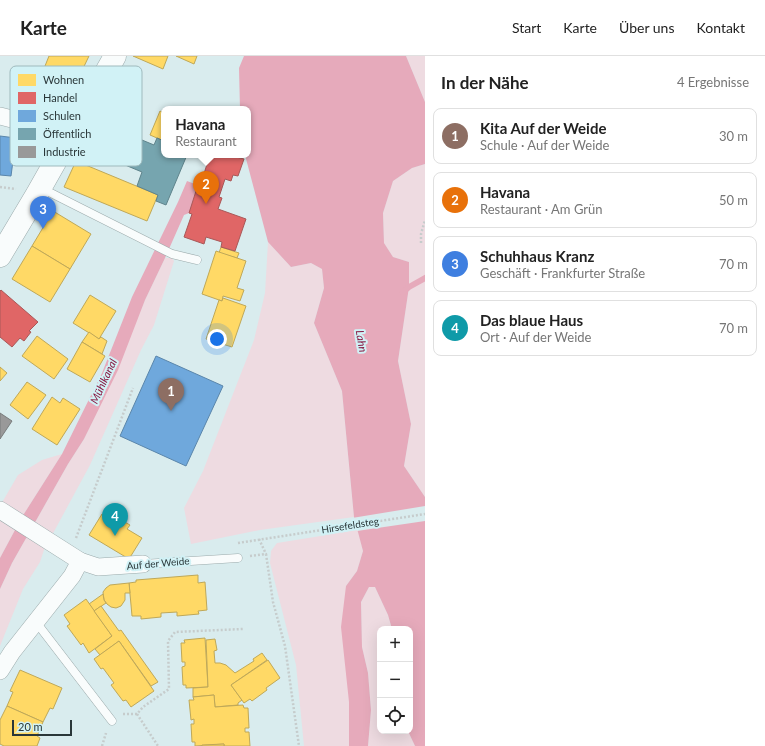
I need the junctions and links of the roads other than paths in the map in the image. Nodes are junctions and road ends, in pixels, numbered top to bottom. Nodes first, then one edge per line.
1 (114, 56) edge
2 (108, 66) edge
3 (0, 116) edge
4 (10, 119) edge
5 (53, 166) edge
6 (39, 191) junction
7 (0, 256) edge
8 (197, 260) dead end
9 (0, 510) edge
10 (69, 553) junction
11 (238, 558) road end
12 (144, 564) joint
13 (36, 622) junction
14 (0, 671) edge
15 (114, 717) road end

1 - 2 street
3 - 4 street
5 - 6 street
6 - 7 street
6 - 8 lane
9 - 10 street, Auf der Weide
10 - 12 street, Auf der Weide
10 - 13 street
11 - 12 lane, Auf der Weide
13 - 14 street
13 - 15 lane

